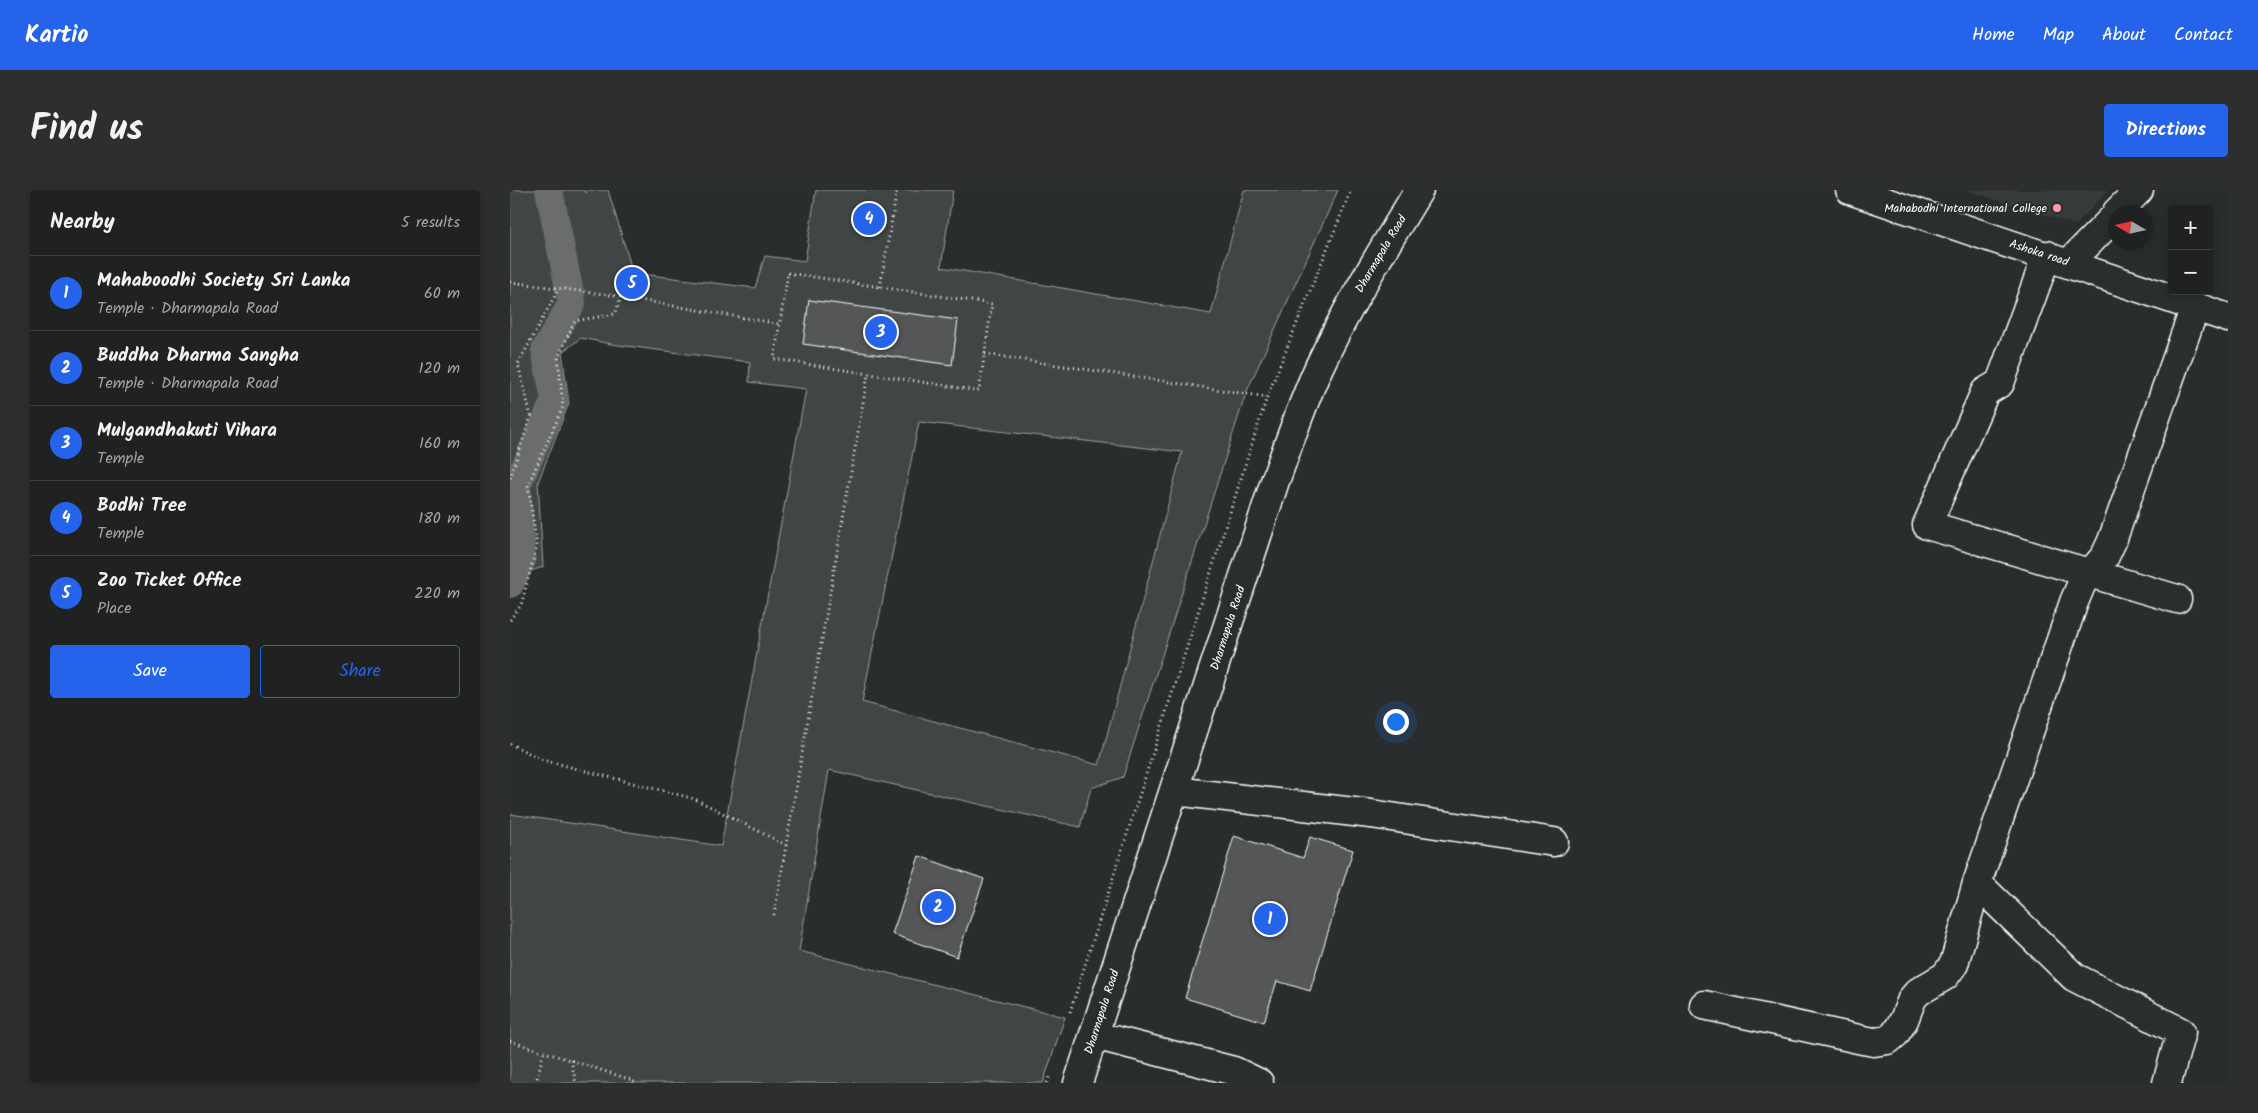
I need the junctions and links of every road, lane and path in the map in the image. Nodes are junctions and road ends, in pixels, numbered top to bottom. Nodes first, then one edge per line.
1 (897, 190) edge
2 (1352, 190) edge
3 (1419, 190) edge
4 (1850, 190) edge
5 (2139, 190) edge
6 (1903, 198) edge
7 (2125, 205) edge
8 (2108, 220) edge
9 (2058, 259) junction
10 (510, 282) edge
11 (880, 287) junction
12 (558, 290) junction
13 (621, 296) junction
14 (2195, 307) junction
15 (2228, 318) edge
16 (780, 324) junction
17 (984, 354) junction
18 (868, 374) junction
19 (1267, 397) junction
20 (510, 478) edge
21 (2090, 572) junction
22 (2177, 598) dead end
23 (510, 620) edge
24 (510, 744) edge
25 (1174, 791) junction
26 (1554, 842) dead end
27 (786, 845) junction
28 (1977, 882) junction
29 (774, 915) dead end
30 (1704, 1005) dead end
31 (1068, 1017) dead end
32 (1094, 1035) junction
33 (510, 1041) edge
34 (544, 1050) junction
35 (571, 1060) junction
36 (1050, 1074) dead end
37 (536, 1083) edge
38 (576, 1083) edge
39 (635, 1083) edge
40 (1048, 1083) edge
41 (1078, 1083) edge
42 (1259, 1083) edge
43 (2167, 1083) edge

1 - 11 path
2 - 19 path
3 - 25 street, Dharmapala Road
4 - 6 street, Ashoka road
5 - 7 street
6 - 9 street, Ashoka road
8 - 9 street
9 - 14 street, Ashoka road
9 - 21 street
10 - 12 path
11 - 16 path
11 - 17 path
12 - 13 path
12 - 20 path
13 - 16 path
13 - 23 path
14 - 15 street, Ashoka road
14 - 21 street
16 - 18 path
17 - 18 path
17 - 19 path
18 - 27 path
19 - 31 path
21 - 22 street
21 - 28 street
24 - 27 path
25 - 26 street
25 - 32 street, Dharmapala Road
27 - 29 path
28 - 30 street
28 - 43 street
32 - 41 street, Dharmapala Road
32 - 42 street
33 - 34 path
34 - 35 path
34 - 37 path
35 - 38 path
35 - 39 path
36 - 40 path

